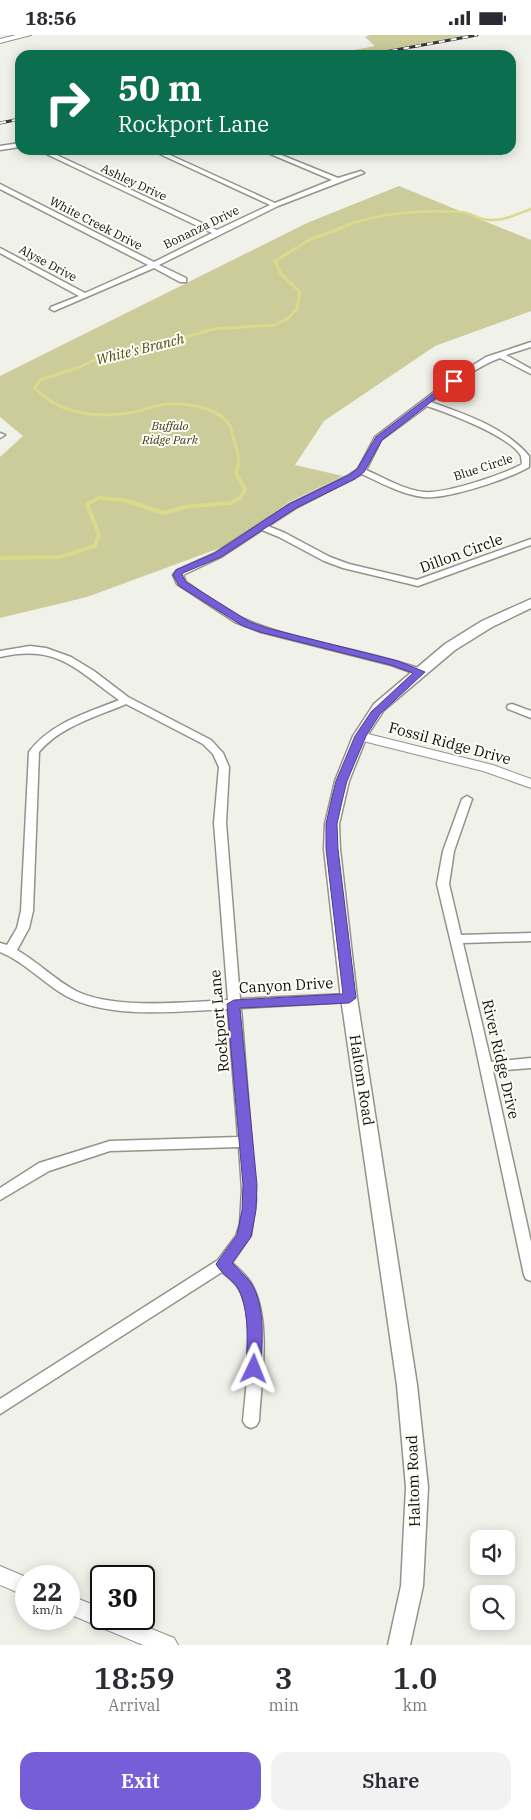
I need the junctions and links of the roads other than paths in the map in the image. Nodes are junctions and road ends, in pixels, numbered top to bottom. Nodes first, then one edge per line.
1 (28, 35) edge
2 (0, 41) edge
3 (15, 146) edge
4 (0, 148) edge
5 (52, 155) edge
6 (165, 155) edge
7 (276, 155) edge
8 (361, 173) dead end
9 (338, 180) junction
10 (0, 186) edge
11 (275, 205) junction
12 (218, 233) junction
13 (0, 251) edge
14 (153, 265) junction
15 (182, 280) dead end
16 (85, 296) junction
17 (54, 309) dead end
18 (531, 344) edge
19 (500, 355) junction
20 (531, 372) edge
21 (426, 403) junction
22 (361, 471) junction
23 (261, 527) junction
24 (531, 542) edge
25 (531, 603) edge
26 (0, 654) edge
27 (420, 672) junction
28 (126, 700) junction
29 (512, 707) dead end
30 (531, 715) edge
31 (360, 736) junction
32 (531, 784) edge
33 (467, 799) dead end
34 (531, 937) edge
35 (456, 939) junction
36 (5, 949) edge
37 (349, 998) junction
38 (234, 1004) junction
39 (531, 1063) edge
40 (486, 1067) junction
41 (245, 1142) junction
42 (0, 1195) edge
43 (526, 1219) edge
44 (223, 1264) junction
45 (531, 1275) edge
46 (0, 1407) edge
47 (251, 1421) dead end
48 (0, 1575) edge
49 (15, 1582) edge
50 (131, 1630) edge
51 (167, 1645) edge
52 (398, 1645) edge

1 - 2 main road
3 - 4 street
5 - 12 street, Ashley Drive
6 - 11 street
7 - 9 street
8 - 9 street, Bonanza Drive
9 - 11 street, Bonanza Drive
10 - 14 street, White Creek Drive
11 - 12 street, Bonanza Drive
12 - 14 street, Bonanza Drive
13 - 16 street, Alyse Drive
14 - 15 street, White Creek Drive
14 - 16 street, Bonanza Drive
16 - 17 street, Bonanza Drive
18 - 19 street
19 - 20 street
19 - 21 street
21 - 22 street
21 - 22 street, Blue Circle
22 - 23 street
23 - 24 street, Dillon Circle
23 - 27 street
25 - 27 main road, Haltom Road
26 - 28 street, Rockport Lane
27 - 31 main road, Haltom Road
28 - 36 street
28 - 38 street, Rockport Lane
29 - 30 street
31 - 32 street, Fossil Ridge Drive
31 - 37 main road, Haltom Road
33 - 35 street, River Ridge Drive
34 - 35 street
35 - 40 street, River Ridge Drive
36 - 38 street, Canyon Drive
37 - 38 street, Canyon Drive
37 - 52 main road, Haltom Road
38 - 41 street, Rockport Lane
39 - 40 street
40 - 43 street, River Ridge Drive
41 - 42 street
41 - 44 street, Rockport Lane
43 - 45 street, River Ridge Drive
44 - 46 street, Rockport Lane
44 - 47 street
48 - 49 street
50 - 51 street

